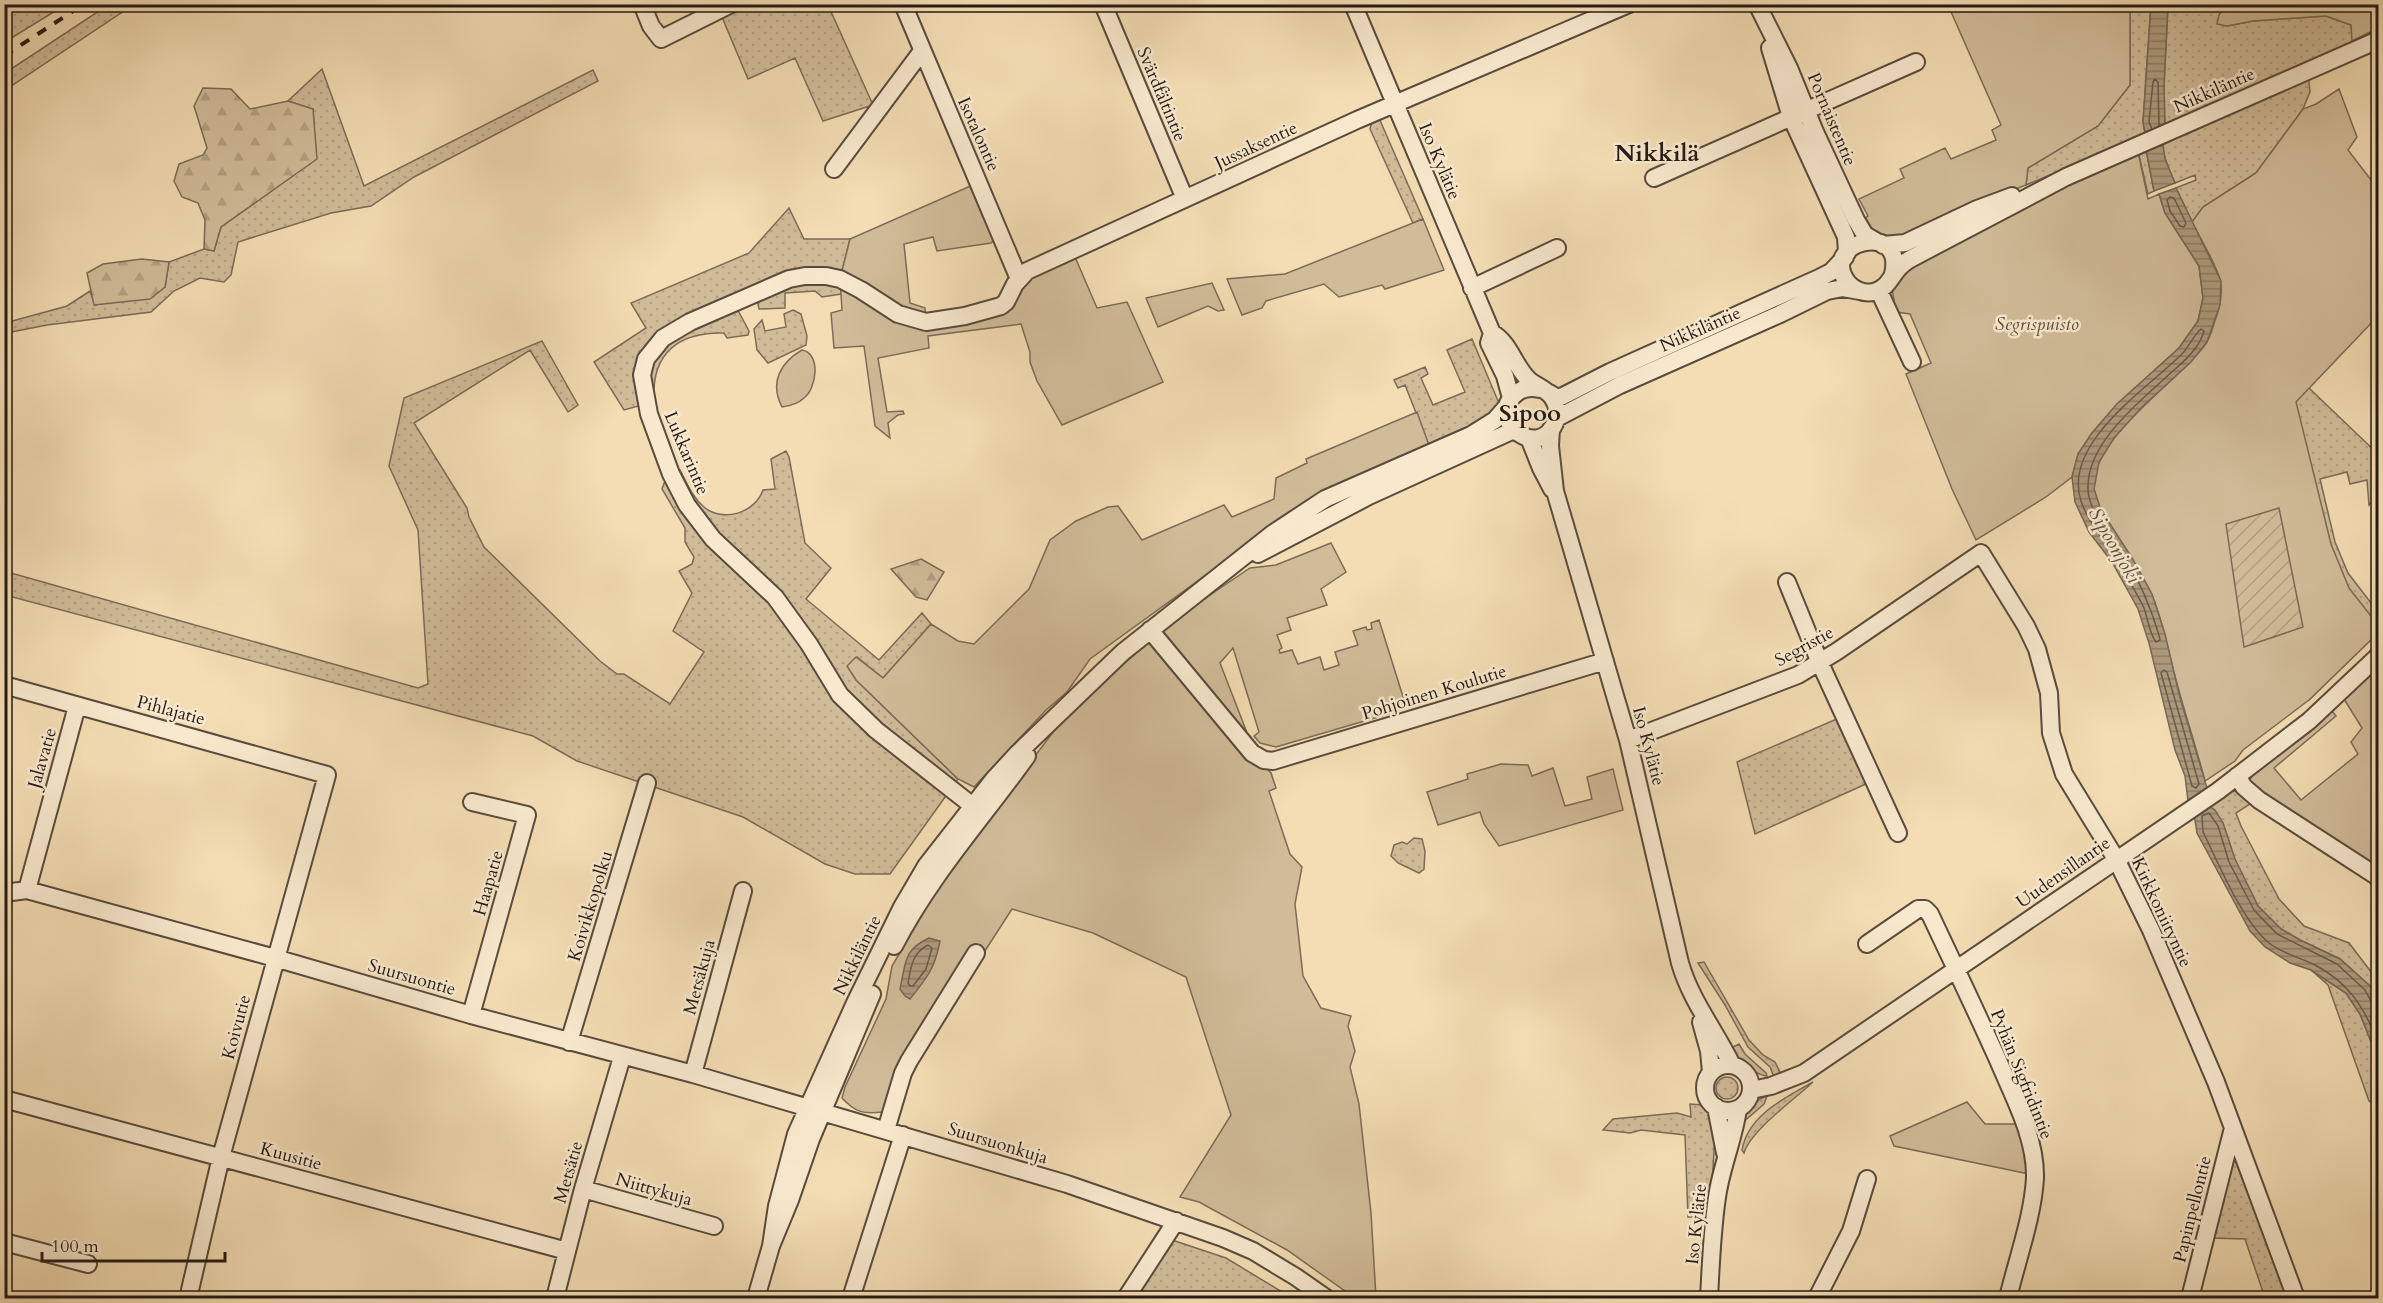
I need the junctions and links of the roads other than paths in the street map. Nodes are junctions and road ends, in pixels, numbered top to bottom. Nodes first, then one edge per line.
1 (642, 4) edge
2 (731, 4) edge
3 (903, 4) edge
4 (1103, 4) edge
5 (1353, 4) edge
6 (1629, 4) edge
7 (2379, 40) edge
8 (922, 51) junction
9 (1916, 62) dead end
10 (1394, 104) junction
11 (1799, 114) junction
12 (834, 169) dead end
13 (2066, 177) junction
14 (1653, 178) dead end
15 (1185, 199) junction
16 (1880, 244) junction
17 (1557, 248) dead end
18 (1846, 255) junction
19 (1893, 274) junction
20 (1019, 279) junction
21 (1472, 288) junction
22 (1861, 291) junction
23 (1879, 291) junction
24 (911, 319) joint
25 (1492, 333) junction
26 (1912, 362) dead end
27 (1544, 391) junction
28 (1510, 401) junction
29 (1554, 424) junction
30 (1514, 430) junction
31 (1529, 438) junction
32 (1555, 491) junction
33 (1981, 553) joint
34 (1232, 566) junction
35 (1787, 582) dead end
36 (1150, 630) junction
37 (2379, 656) edge
38 (1605, 661) junction
39 (1820, 663) junction
40 (4, 685) edge
41 (77, 706) junction
42 (1629, 740) junction
43 (327, 775) joint
44 (2237, 776) junction
45 (647, 783) dead end
46 (472, 802) dead end
47 (977, 810) junction
48 (1898, 833) dead end
49 (2116, 859) junction
50 (2379, 877) edge
51 (27, 890) junction
52 (743, 891) dead end
53 (4, 893) edge
54 (1867, 944) dead end
55 (976, 954) dead end
56 (275, 958) junction
57 (1957, 969) junction
58 (1700, 1012) junction
59 (471, 1015) junction
60 (569, 1042) junction
61 (622, 1057) junction
62 (1732, 1065) junction
63 (1711, 1072) junction
64 (693, 1074) junction
65 (1751, 1090) junction
66 (4, 1099) edge
67 (1716, 1107) junction
68 (815, 1109) junction
69 (1738, 1109) junction
70 (2233, 1128) junction
71 (886, 1130) junction
72 (903, 1135) junction
73 (1725, 1154) junction
74 (221, 1157) junction
75 (1867, 1179) dead end
76 (583, 1189) junction
77 (1176, 1221) junction
78 (714, 1226) dead end
79 (4, 1242) edge
80 (567, 1251) junction
81 (88, 1264) dead end
82 (190, 1290) dead end
83 (555, 1299) edge
84 (756, 1299) edge
85 (851, 1299) edge
86 (1126, 1299) edge
87 (1326, 1299) edge
88 (1709, 1299) edge
89 (1817, 1299) edge
90 (2008, 1299) edge
91 (2190, 1299) edge
92 (2296, 1299) edge

1 - 2 street
3 - 8 street, Isotalontie
4 - 15 street, Svärdfältintie
5 - 10 street, Iso Kylätie
6 - 10 street, Jussaksentie
7 - 13 street, Nikkiläntie
8 - 12 street
8 - 20 street, Isotalontie
9 - 11 street
10 - 15 street, Jussaksentie
10 - 21 street, Iso Kylätie
11 - 11 street, Pornaistentie
11 - 14 street
11 - 16 street, Pornaistentie
11 - 18 street, Pornaistentie
13 - 16 street, Nikkiläntie
13 - 19 street, Nikkiläntie
15 - 20 street, Jussaksentie
16 - 18 street
16 - 19 street
17 - 21 street
18 - 22 street
18 - 27 street, Nikkiläntie
19 - 23 street
20 - 24 street, Jussaksentie
21 - 25 street, Iso Kylätie
22 - 23 street
22 - 29 street, Nikkiläntie
23 - 26 street
24 - 47 street, Lukkarintie
25 - 27 street, Iso Kylätie
25 - 28 street, Iso Kylätie
27 - 28 street
27 - 29 street
28 - 30 street
28 - 34 street, Nikkiläntie
29 - 31 street
29 - 32 street, Iso Kylätie
30 - 31 street
30 - 34 street, Nikkiläntie
31 - 32 street, Iso Kylätie
32 - 38 street, Iso Kylätie
33 - 39 street, Segristie
33 - 49 street, Kirkkoniityntie
34 - 36 street, Nikkiläntie
35 - 39 street
36 - 38 street, Pohjoinen Koulutie
36 - 47 street, Nikkiläntie
37 - 44 street, Uudensillantie
38 - 42 street, Iso Kylätie
39 - 42 street, Segristie
39 - 48 street
40 - 41 street, Pihlajatie
41 - 43 street, Pihlajatie
41 - 51 street, Jalavatie
42 - 58 street, Iso Kylätie
43 - 56 street, Koivutie
44 - 49 street, Uudensillantie
44 - 50 street
45 - 60 street, Koivikkopolku
46 - 59 street, Haapatie
47 - 68 street, Nikkiläntie
49 - 57 street, Uudensillantie
49 - 70 street, Kirkkoniityntie
51 - 53 street, Suursuontie
51 - 56 street, Suursuontie
52 - 64 street, Metsäkuja
54 - 57 street, Pyhän Sigfridintie
55 - 71 street
56 - 59 street, Suursuontie
56 - 74 street, Koivutie
57 - 65 street, Uudensillantie
57 - 90 street, Pyhän Sigfridintie
58 - 62 street, Iso Kylätie
58 - 63 street, Iso Kylätie
59 - 60 street, Suursuontie
60 - 61 street, Suursuontie
61 - 64 street, Suursuontie
61 - 76 street, Metsätie
62 - 63 street
62 - 65 street
63 - 67 street
64 - 68 street, Suursuontie
65 - 69 street
66 - 74 street, Kuusitie
67 - 69 street
67 - 73 street, Iso Kylätie
68 - 71 street, Suursuonkuja
68 - 84 street, Nikkiläntie
69 - 73 street, Iso Kylätie
70 - 91 street, Papinpellontie
70 - 92 street, Kirkkoniityntie
71 - 72 street, Suursuonkuja
72 - 77 street, Suursuonkuja
72 - 85 street
73 - 88 street, Iso Kylätie
74 - 80 street, Kuusitie
74 - 82 street, Koivutie
75 - 89 street
76 - 78 street, Niittykuja
76 - 80 street, Metsätie
77 - 86 street
77 - 87 street, Suursuonkuja
79 - 81 street
80 - 83 street, Metsätie

